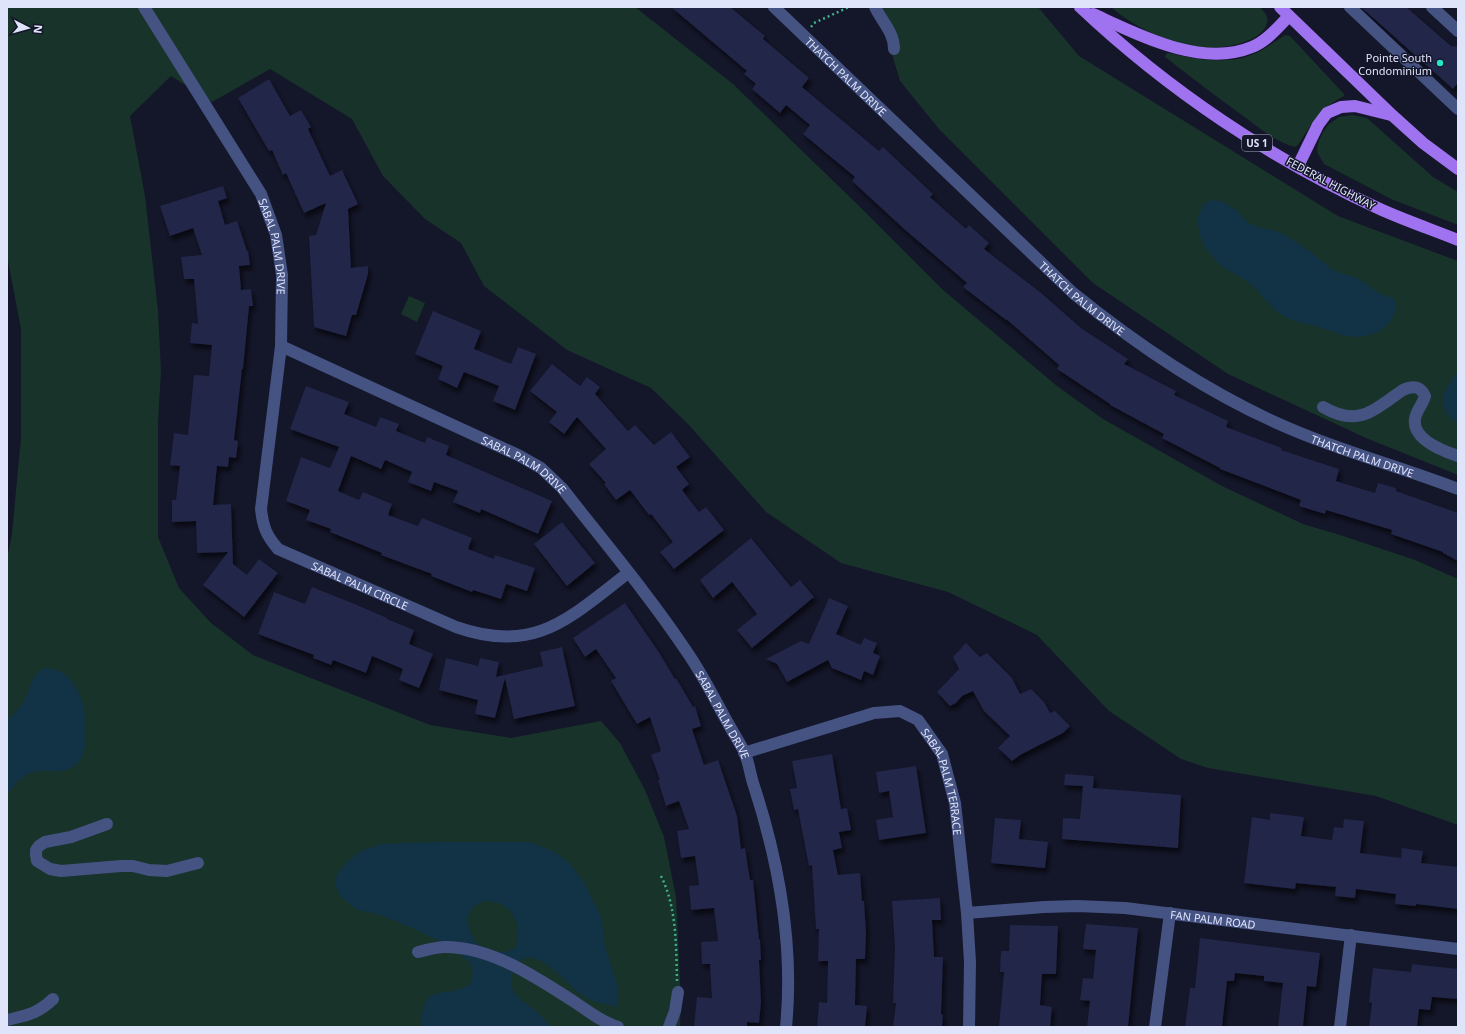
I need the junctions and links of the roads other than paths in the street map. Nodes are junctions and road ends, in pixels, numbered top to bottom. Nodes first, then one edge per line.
1 (144, 7) edge
2 (774, 7) edge
3 (875, 7) edge
4 (1280, 7) edge
5 (1350, 7) edge
6 (1432, 7) edge
7 (1081, 8) edge
8 (1291, 11) edge
9 (1458, 32) edge
10 (894, 49) dead end
11 (1458, 109) edge
12 (1392, 115) junction
13 (1452, 160) edge
14 (1298, 166) junction
15 (1458, 169) edge
16 (1458, 240) edge
17 (281, 346) junction
18 (1323, 407) dead end
19 (1458, 456) edge
20 (1458, 489) edge
21 (628, 573) junction
22 (744, 753) junction
23 (107, 824) dead end
24 (198, 863) dead end
25 (967, 913) junction
26 (1170, 913) junction
27 (1351, 935) junction
28 (1458, 949) edge
29 (418, 952) dead end
30 (678, 992) road end
31 (53, 999) dead end
32 (7, 1020) edge
33 (618, 1027) edge
34 (669, 1027) edge
35 (786, 1027) edge
36 (969, 1027) edge
37 (1156, 1027) edge
38 (1340, 1027) edge

1 - 17 street, SABAL PALM DRIVE
2 - 20 street, THATCH PALM DRIVE
3 - 10 street
4 - 8 main road
5 - 11 street
6 - 9 street
7 - 8 main road
7 - 14 main road, FEDERAL HIGHWAY / US 1
8 - 12 main road
12 - 13 main road
12 - 14 main road
13 - 15 main road
14 - 16 main road, FEDERAL HIGHWAY / US 1
17 - 21 street, SABAL PALM DRIVE
17 - 21 street, SABAL PALM CIRCLE
18 - 19 street
21 - 22 street, SABAL PALM DRIVE
22 - 25 street, SABAL PALM TERRACE
22 - 35 street, SABAL PALM DRIVE
23 - 24 street
25 - 26 street, FAN PALM ROAD
25 - 36 street, SABAL PALM TERRACE
26 - 27 street, FAN PALM ROAD
26 - 37 street
27 - 28 street, FAN PALM ROAD
27 - 38 street
29 - 33 street
30 - 34 street
31 - 32 street

